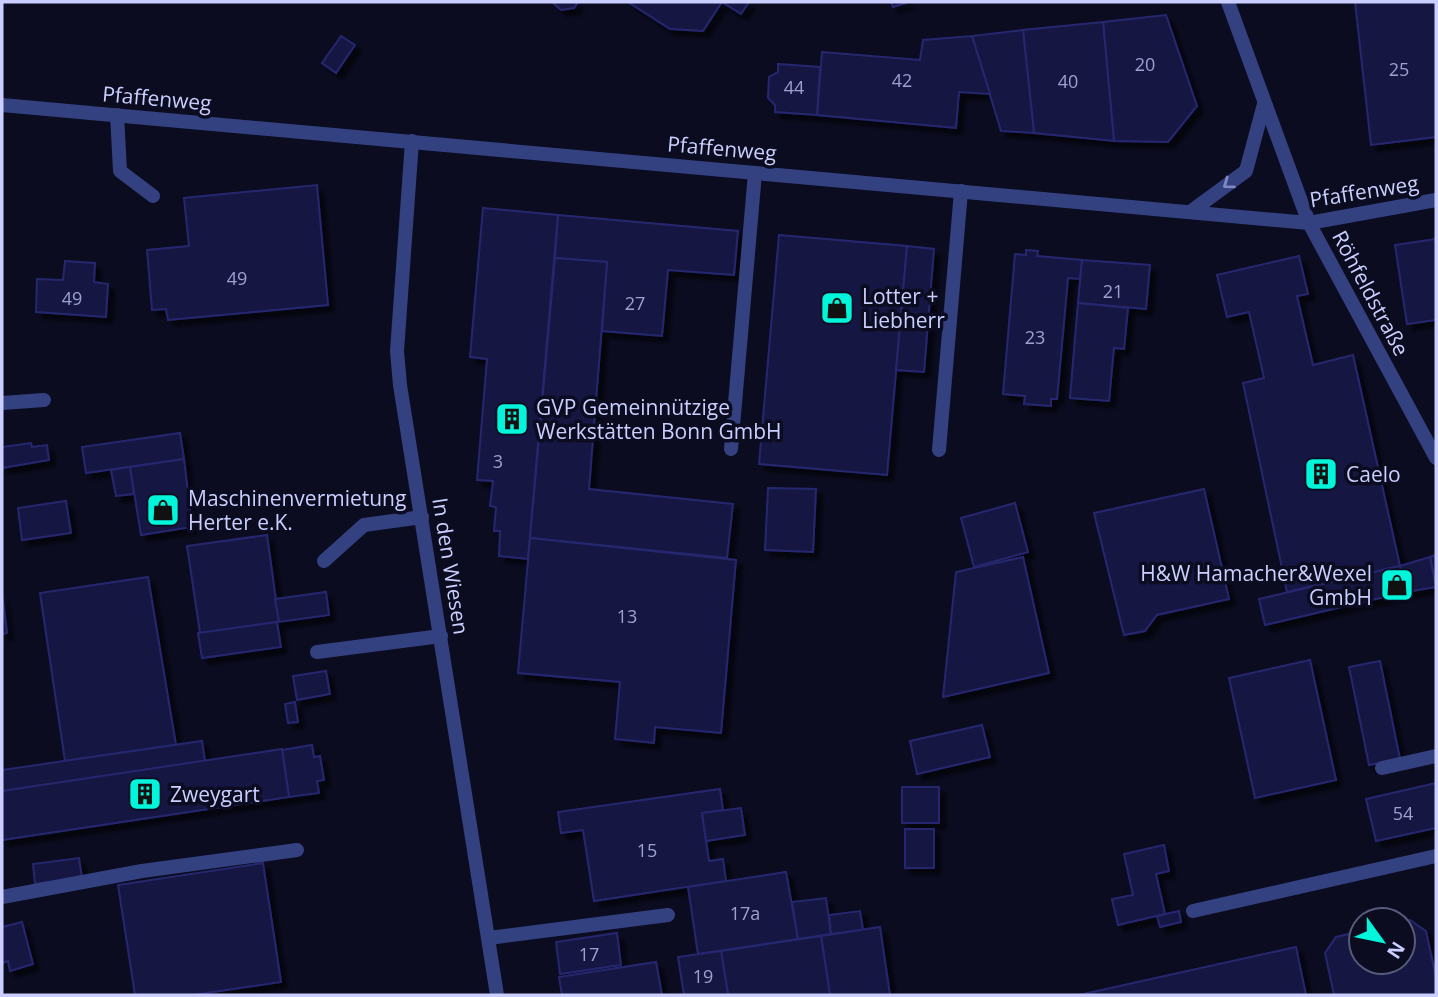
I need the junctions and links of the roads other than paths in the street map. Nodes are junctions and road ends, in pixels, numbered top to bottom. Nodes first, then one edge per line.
1 (1228, 2) edge
2 (1264, 104) junction
3 (2, 105) edge
4 (117, 115) junction
5 (412, 141) junction
6 (755, 173) junction
7 (961, 191) junction
8 (153, 196) dead end
9 (1436, 201) edge
10 (1192, 210) junction
11 (1309, 223) junction
12 (44, 400) dead end
13 (2, 403) edge
14 (732, 449) dead end
15 (939, 450) dead end
16 (1436, 458) edge
17 (422, 517) junction
18 (324, 561) dead end
19 (441, 636) junction
20 (317, 652) dead end
21 (1436, 756) edge
22 (1382, 768) dead end
23 (298, 850) dead end
24 (1436, 856) edge
25 (2, 897) edge
26 (1193, 911) dead end
27 (668, 915) dead end
28 (489, 937) junction
29 (497, 995) edge

1 - 2 street, Röhfeldstraße
2 -> 10 street
2 - 11 street, Röhfeldstraße
3 - 4 street, Pfaffenweg
4 - 5 street, Pfaffenweg
4 - 8 street
5 - 6 street, Pfaffenweg
5 - 17 street, In den Wiesen
6 - 7 street, Pfaffenweg
6 - 14 street
7 - 10 street, Pfaffenweg
7 - 15 street
9 - 11 street, Pfaffenweg
10 - 11 street, Pfaffenweg
11 - 16 street, Röhfeldstraße
12 - 13 street
17 - 18 street
17 - 19 street, In den Wiesen
19 - 20 street
19 - 28 street, In den Wiesen
21 - 22 street
23 - 25 street
24 - 26 street
27 - 28 street
28 - 29 street, In den Wiesen

